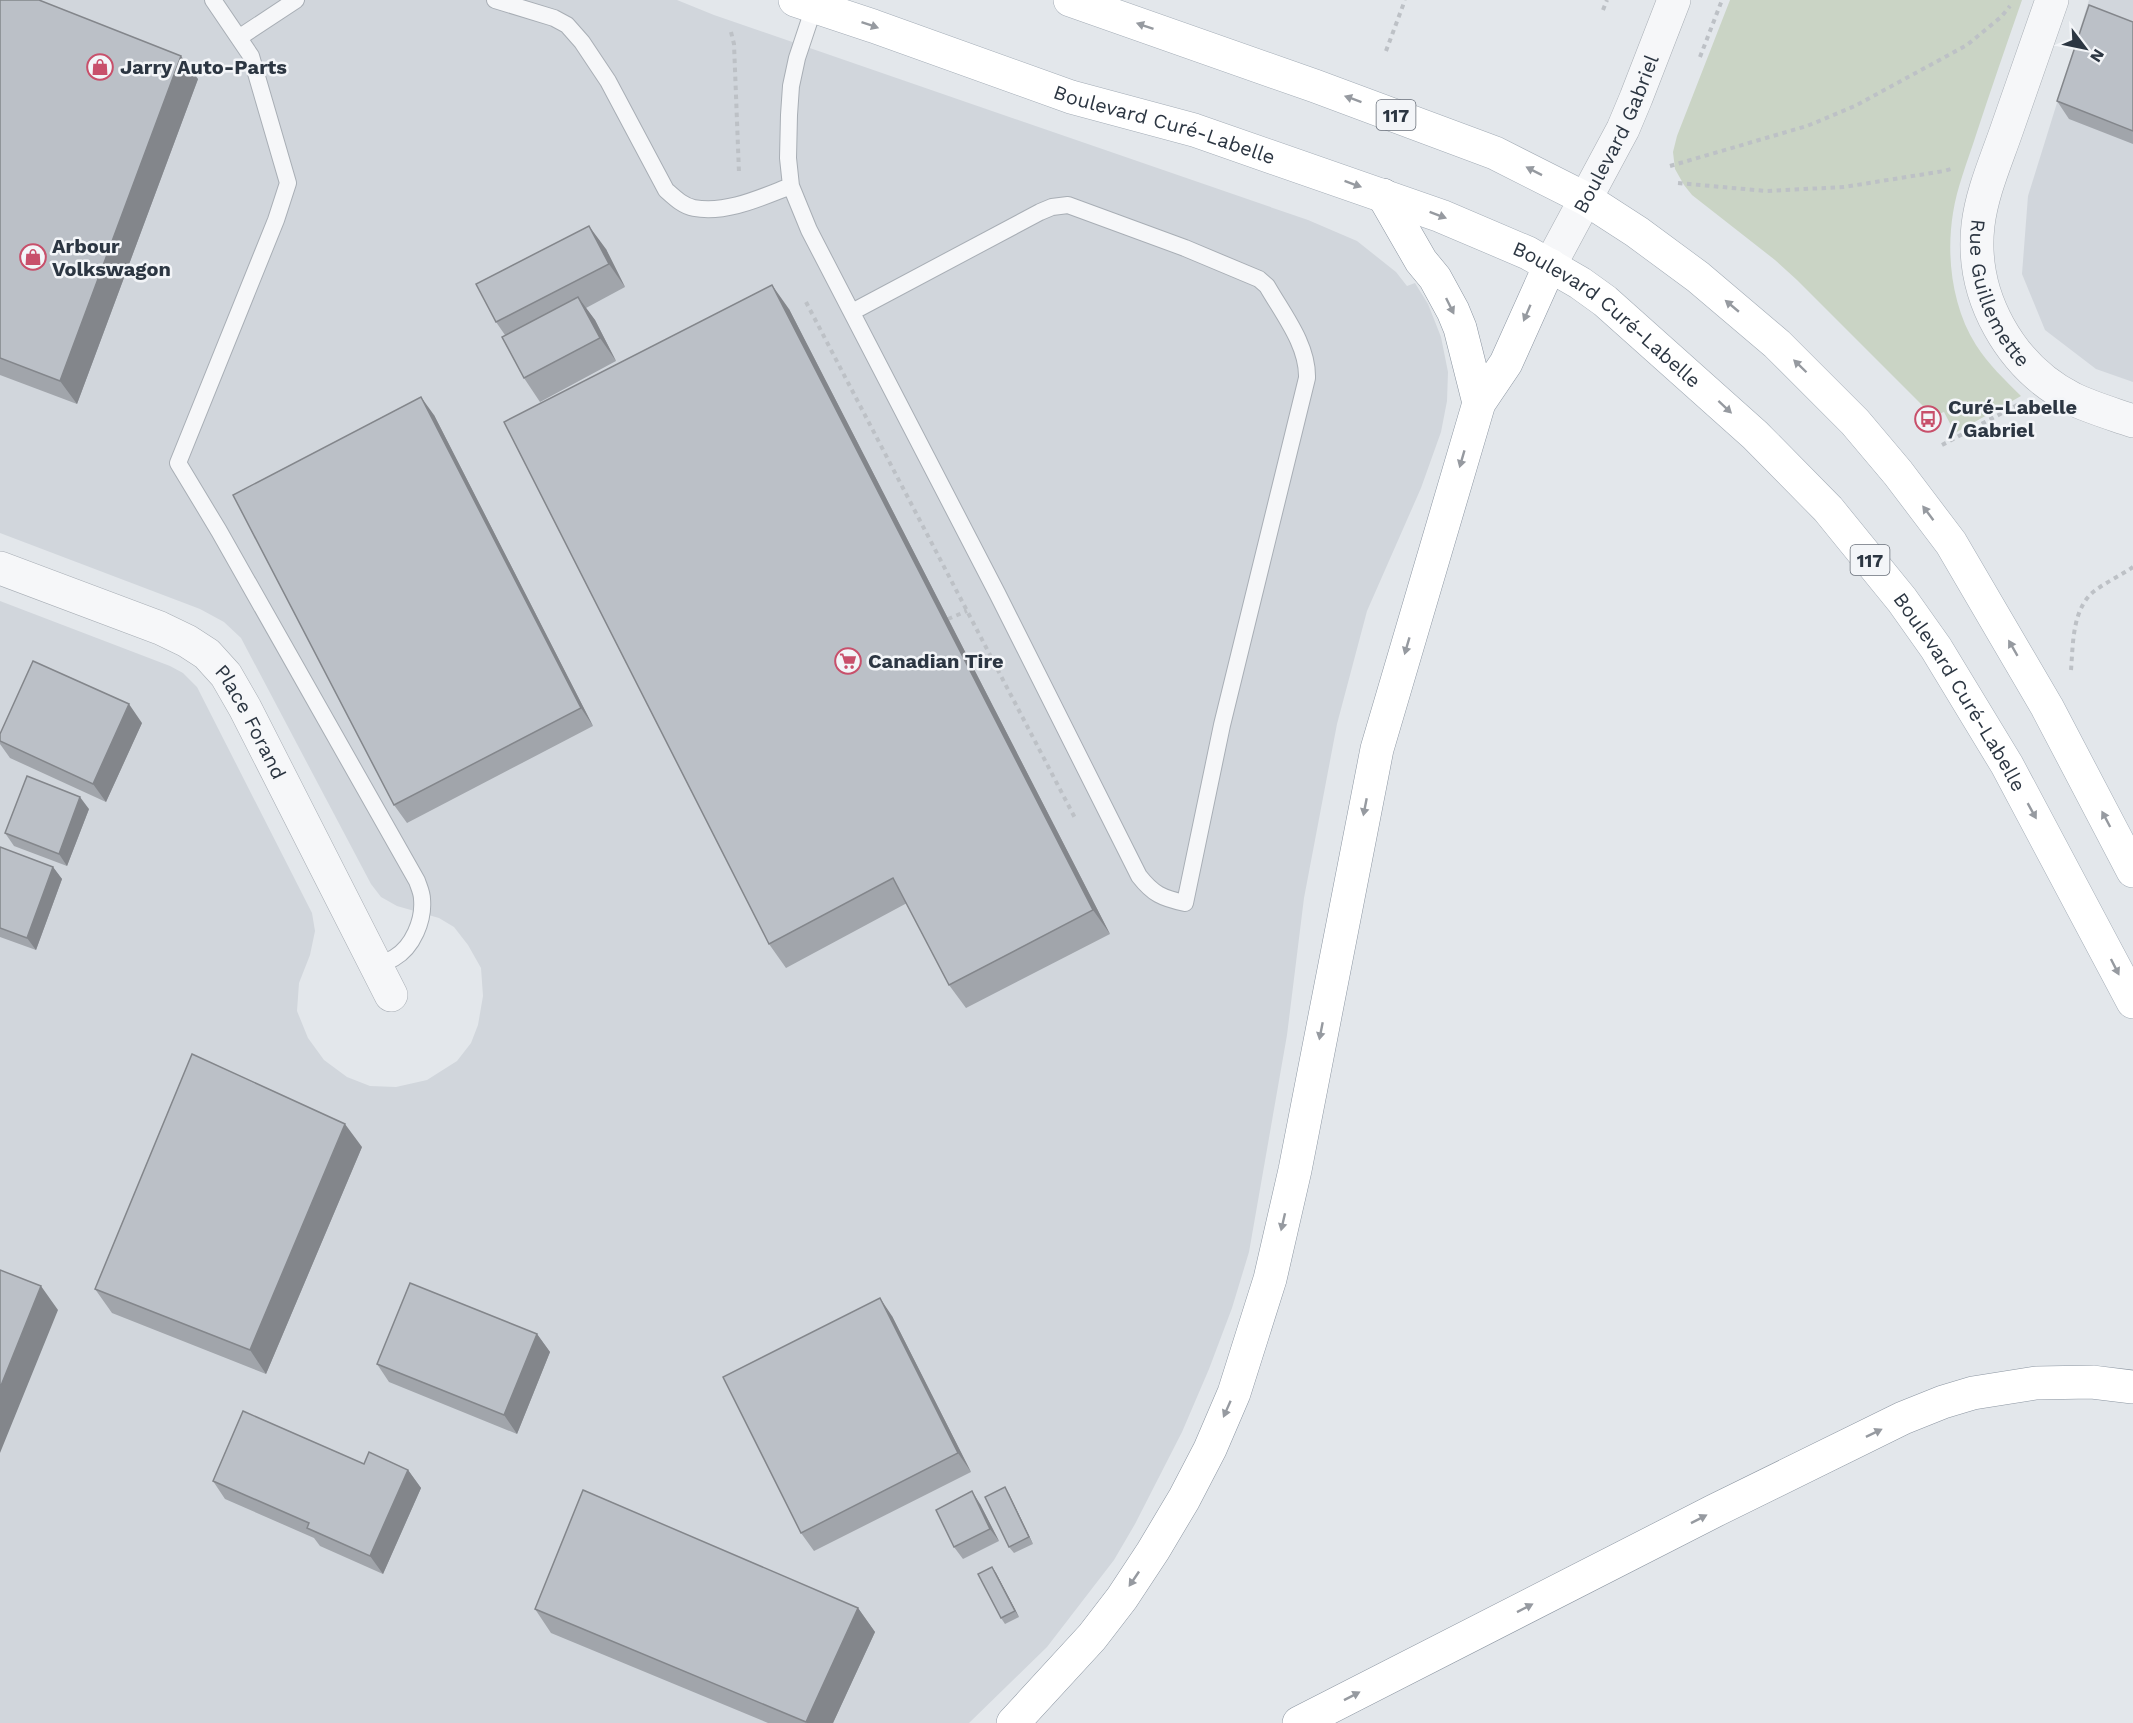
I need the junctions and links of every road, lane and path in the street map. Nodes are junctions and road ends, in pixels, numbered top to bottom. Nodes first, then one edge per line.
1 (213, 0) edge
2 (296, 0) edge
3 (495, 0) edge
4 (1070, 0) edge
5 (1405, 0) edge
6 (1606, 0) edge
7 (1674, 0) edge
8 (1722, 0) edge
9 (2015, 0) edge
10 (2052, 0) edge
11 (808, 2) edge
12 (1603, 10) dead end
13 (731, 32) dead end
14 (240, 37) junction
15 (1386, 51) dead end
16 (1700, 57) dead end
17 (1670, 166) dead end
18 (1993, 169) junction
19 (739, 173) dead end
20 (1678, 183) dead end
21 (791, 186) junction
22 (1383, 195) junction
23 (1586, 199) junction
24 (1550, 265) junction
25 (806, 302) dead end
26 (852, 312) junction
27 (2027, 400) dead end
28 (1479, 403) junction
29 (2133, 421) edge
30 (1942, 445) dead end
31 (2133, 567) edge
32 (0, 568) edge
33 (967, 611) junction
34 (948, 619) dead end
35 (2071, 670) dead end
36 (1075, 818) dead end
37 (2133, 871) edge
38 (376, 965) junction
39 (391, 995) dead end
40 (2133, 1002) edge
41 (2133, 1387) edge
42 (1013, 1723) edge
43 (1299, 1723) edge

1 - 14 lane
2 - 14 lane
3 - 21 lane
23 -> 4 main road, 117
5 - 15 path
6 - 12 path
7 - 23 street, Boulevard Gabriel
8 - 16 path
9 - 17 path
10 - 18 street, Rue Guillemette
11 - 21 lane
11 -> 22 main road, Boulevard Curé-Labelle / 117
13 - 19 path
14 - 38 lane
18 - 20 path
18 - 29 street, Rue Guillemette
21 - 26 lane
22 -> 24 main road, Boulevard Curé-Labelle / 117
22 -> 28 main road
23 - 24 street, Boulevard Gabriel
37 -> 23 main road, 117
24 -> 28 main road
24 -> 40 main road, Boulevard Curé-Labelle / 117
25 - 33 path
26 - 26 lane
27 - 30 path
28 -> 42 main road
31 - 35 path
32 - 38 street, Place Forand
33 - 34 path
33 - 36 path
38 - 39 street, Place Forand
43 -> 41 main road

